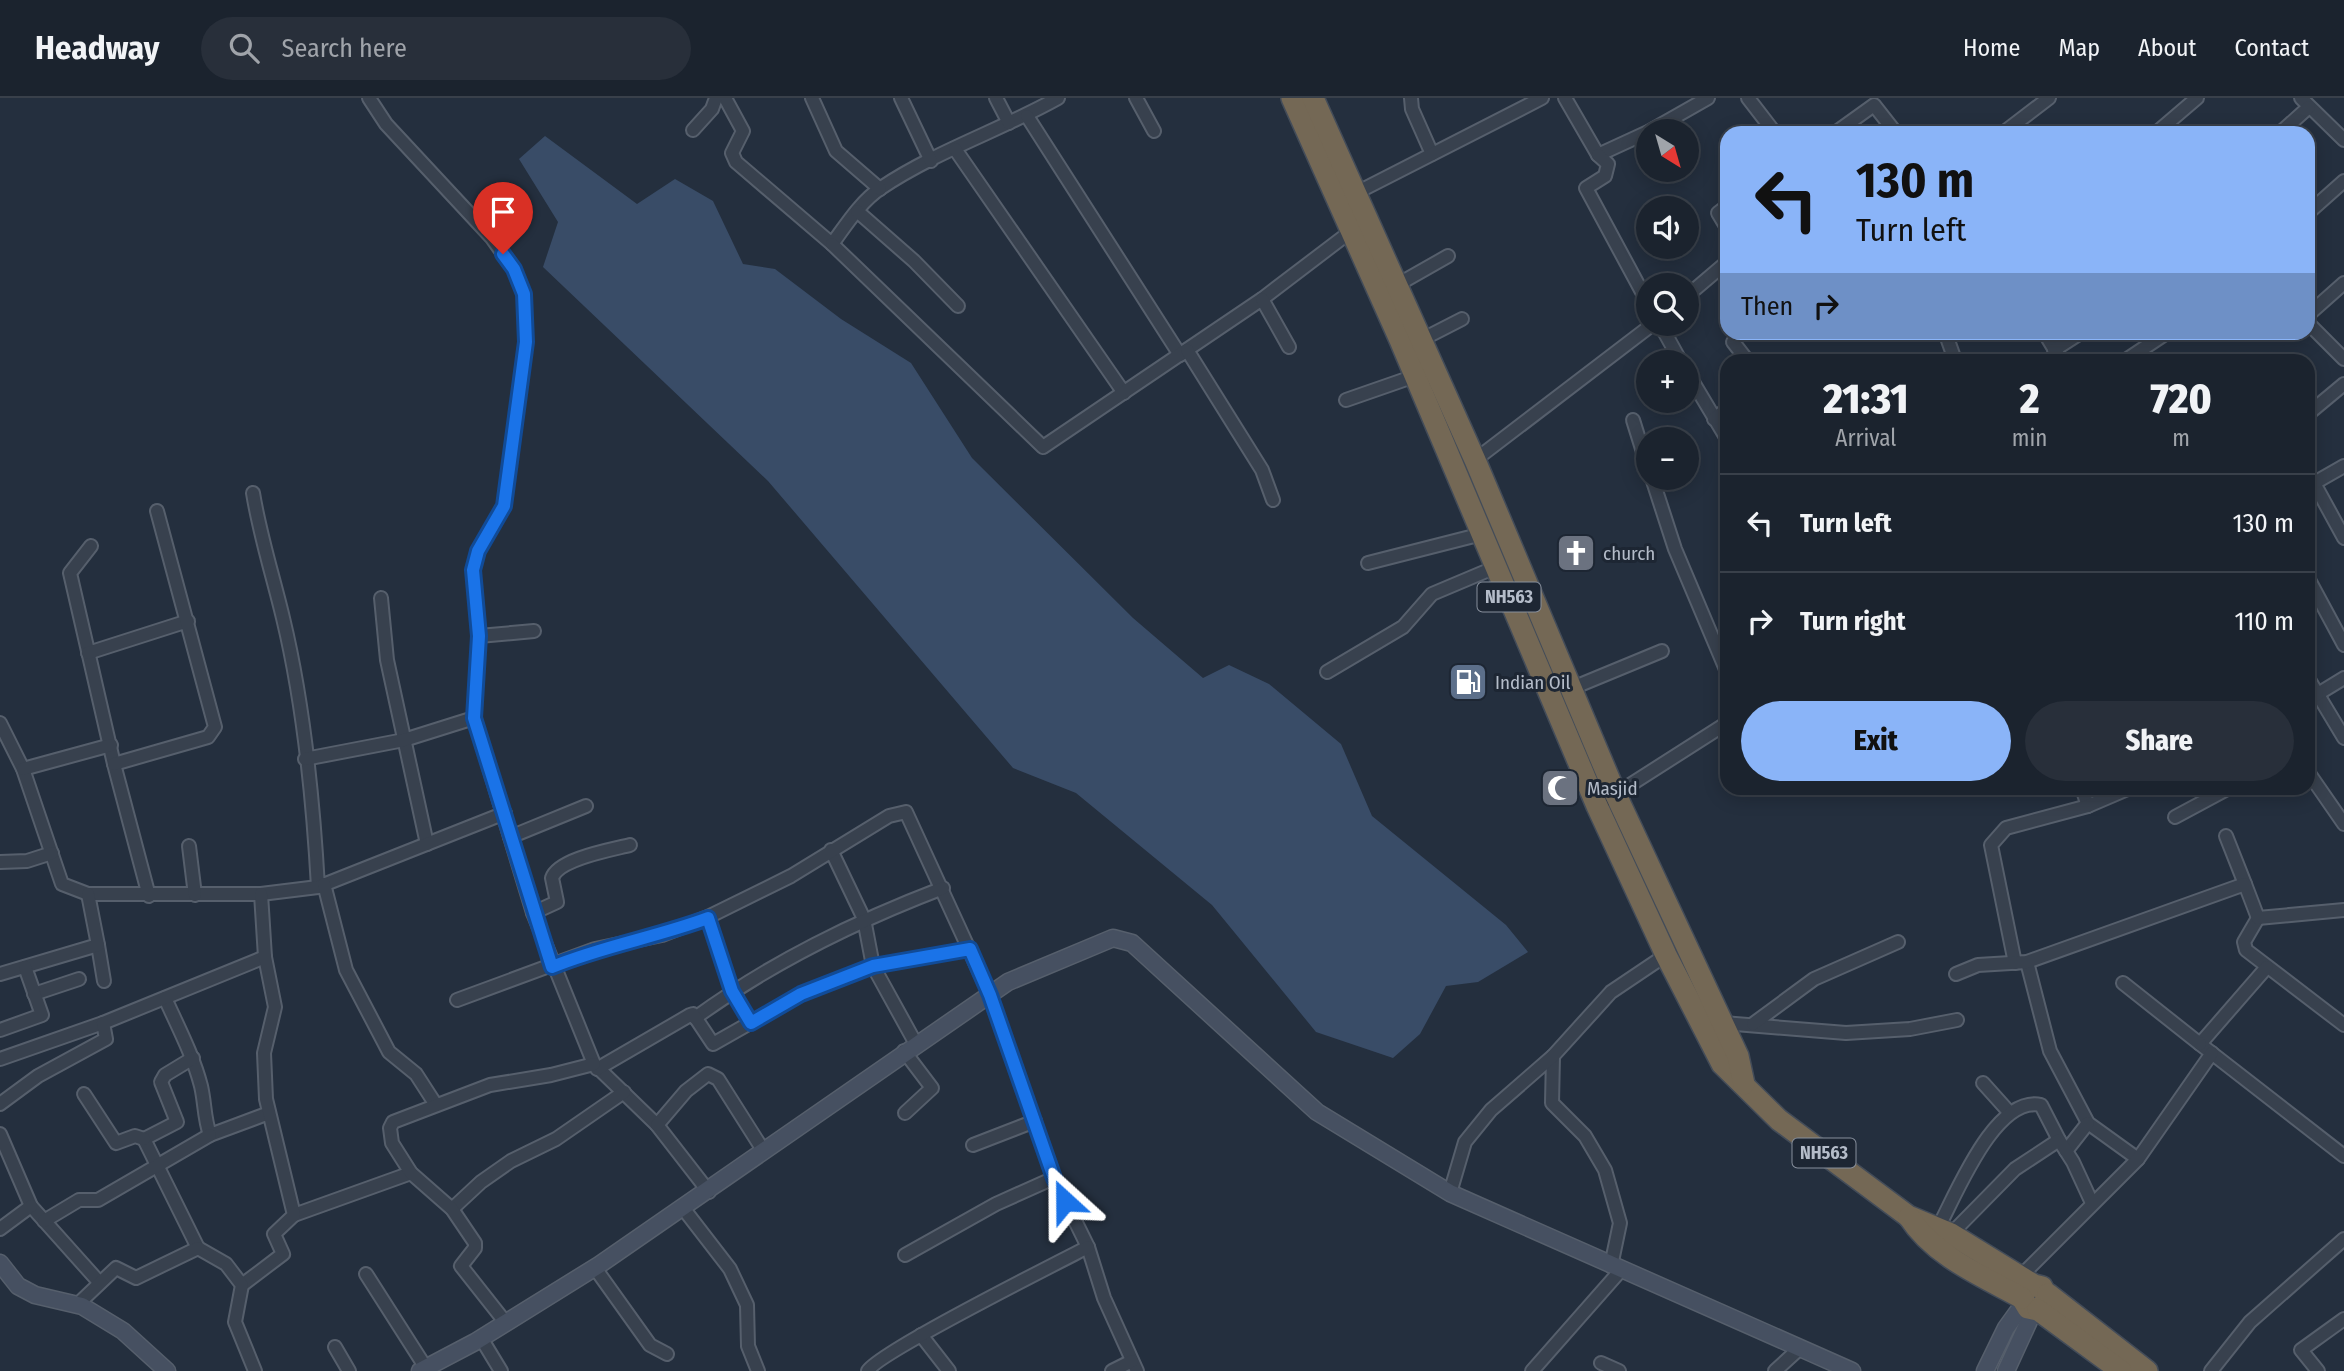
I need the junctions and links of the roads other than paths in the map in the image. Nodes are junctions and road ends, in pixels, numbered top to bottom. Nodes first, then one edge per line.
1 (369, 98) edge
2 (716, 98) edge
3 (725, 98) edge
4 (812, 98) edge
5 (901, 98) edge
6 (996, 98) edge
7 (1058, 98) edge
8 (1136, 98) edge
9 (1292, 98) edge
10 (1312, 98) edge
11 (1411, 98) edge
12 (1542, 98) edge
13 (1565, 98) edge
14 (1708, 98) edge
15 (1748, 98) edge
16 (2049, 98) edge
17 (2197, 98) edge
18 (1879, 101) edge
19 (2305, 102) edge
20 (1027, 117) junction
21 (1672, 119) edge
22 (1009, 123) junction
23 (1770, 126) edge
24 (1845, 126) edge
25 (1892, 126) edge
26 (2012, 126) edge
27 (2164, 126) edge
28 (2286, 126) edge
29 (693, 130) dead end
30 (1154, 131) dead end
31 (1636, 138) edge
32 (2344, 140) edge
33 (956, 149) junction
34 (1432, 154) junction
35 (1598, 155) junction
36 (931, 161) junction
37 (2344, 181) edge
38 (880, 189) junction
39 (1354, 194) junction
40 (2315, 207) edge
41 (857, 211) junction
42 (1350, 232) junction
43 (832, 244) junction
44 (1448, 256) dead end
45 (1720, 268) edge
46 (1636, 281) edge
47 (2344, 283) edge
48 (1397, 285) junction
49 (1699, 286) edge
50 (1262, 299) junction
51 (958, 306) dead end
52 (2315, 309) edge
53 (1462, 319) dead end
54 (2315, 330) edge
55 (1637, 336) edge
56 (1421, 340) junction
57 (2073, 340) edge
58 (2156, 340) edge
59 (1734, 342) dead end
60 (1289, 347) dead end
61 (1186, 351) junction
62 (1742, 354) edge
63 (2058, 354) edge
64 (2135, 354) edge
65 (2344, 359) edge
66 (1415, 376) junction
67 (2344, 384) edge
68 (1124, 393) junction
69 (1699, 393) edge
70 (1346, 400) dead end
71 (2315, 408) edge
72 (1720, 414) edge
73 (1714, 419) junction
74 (1633, 420) dead end
75 (1720, 428) edge
76 (1636, 430) edge
77 (1475, 460) junction
78 (2344, 466) edge
79 (2315, 483) edge
80 (1656, 490) edge
81 (2315, 491) edge
82 (253, 494) dead end
83 (1273, 500) dead end
84 (157, 510) dead end
85 (1482, 534) junction
86 (2344, 538) edge
87 (92, 546) dead end
88 (1368, 563) dead end
89 (1496, 567) junction
90 (2315, 591) edge
91 (381, 598) dead end
92 (188, 621) junction
93 (534, 631) dead end
94 (479, 636) junction
95 (2344, 645) edge
96 (1662, 651) dead end
97 (88, 653) junction
98 (1720, 655) edge
99 (1327, 673) dead end
100 (2344, 678) edge
101 (1570, 689) junction
102 (2315, 696) edge
103 (2315, 700) edge
104 (474, 718) junction
105 (0, 723) edge
106 (1720, 728) edge
107 (2344, 738) edge
108 (404, 740) junction
109 (111, 745) junction
110 (305, 759) junction
111 (114, 764) junction
112 (23, 769) junction
113 (2315, 782) edge
114 (1616, 795) junction
115 (2084, 795) edge
116 (2114, 795) edge
117 (2204, 795) edge
118 (586, 806) dead end
119 (1597, 806) junction
120 (2088, 806) junction
121 (505, 813) junction
122 (2175, 817) dead end
123 (2344, 824) edge
124 (2226, 836) dead end
125 (510, 837) junction
126 (428, 844) junction
127 (629, 845) dead end
128 (189, 846) dead end
129 (831, 850) junction
130 (52, 853) junction
131 (0, 862) edge
132 (2245, 884) junction
133 (321, 886) junction
134 (943, 888) junction
135 (88, 894) junction
136 (261, 894) junction
137 (195, 895) junction
138 (149, 896) junction
139 (2344, 910) edge
140 (533, 913) junction
141 (708, 918) junction
142 (2258, 918) junction
143 (864, 919) junction
144 (1898, 942) dead end
145 (98, 945) junction
146 (970, 949) junction
147 (1666, 955) junction
148 (265, 957) junction
149 (2021, 962) junction
150 (873, 966) junction
151 (25, 967) junction
152 (552, 967) junction
153 (2267, 967) junction
154 (1956, 974) dead end
155 (0, 975) edge
156 (79, 979) dead end
157 (104, 981) dead end
158 (2123, 984) dead end
159 (732, 991) junction
160 (34, 994) junction
161 (990, 995) junction
162 (164, 998) junction
163 (457, 1000) dead end
164 (695, 1018) junction
165 (1957, 1020) dead end
166 (103, 1023) junction
167 (751, 1023) junction
168 (1723, 1023) junction
169 (1753, 1024) junction
170 (2344, 1025) edge
171 (0, 1030) edge
172 (2200, 1044) junction
173 (910, 1048) junction
174 (2212, 1053) junction
175 (1553, 1055) junction
176 (193, 1058) junction
177 (0, 1059) edge
178 (596, 1067) junction
179 (1983, 1083) dead end
180 (1744, 1084) junction
181 (624, 1092) junction
182 (84, 1094) dead end
183 (0, 1104) edge
184 (436, 1105) junction
185 (270, 1112) junction
186 (2009, 1112) junction
187 (905, 1113) dead end
188 (1035, 1121) junction
189 (2088, 1123) junction
190 (657, 1125) junction
191 (0, 1135) edge
192 (211, 1135) junction
193 (144, 1139) junction
194 (973, 1145) dead end
195 (2063, 1146) junction
196 (763, 1150) junction
197 (2344, 1156) edge
198 (2138, 1158) junction
199 (159, 1165) junction
200 (411, 1173) junction
201 (1054, 1178) junction
202 (709, 1192) junction
203 (1450, 1193) junction
204 (2092, 1203) junction
205 (30, 1206) junction
206 (683, 1208) junction
207 (452, 1209) junction
208 (294, 1215) junction
209 (1908, 1216) junction
210 (44, 1221) junction
211 (0, 1229) edge
212 (1944, 1231) junction
213 (2344, 1239) edge
214 (1087, 1247) junction
215 (198, 1248) junction
216 (905, 1255) dead end
217 (0, 1262) edge
218 (595, 1268) junction
219 (1616, 1268) junction
220 (366, 1274) dead end
221 (99, 1282) junction
222 (242, 1285) junction
223 (2032, 1296) junction
224 (77, 1305) junction
225 (2344, 1320) edge
226 (506, 1323) junction
227 (921, 1335) junction
228 (481, 1338) junction
229 (335, 1347) dead end
230 (1800, 1348) junction
231 (667, 1354) dead end
232 (1601, 1363) dead end
233 (1135, 1366) edge
234 (423, 1369) edge
235 (755, 1369) edge
236 (167, 1371) edge
237 (255, 1371) edge
238 (349, 1371) edge
239 (501, 1371) edge
240 (868, 1371) edge
241 (949, 1371) edge
242 (1112, 1371) edge
243 (1532, 1371) edge
244 (1619, 1371) edge
245 (1775, 1371) edge
246 (1852, 1371) edge
247 (1985, 1371) edge
248 (2006, 1371) edge
249 (2120, 1371) edge
250 (2147, 1371) edge
251 (2211, 1371) edge
252 (2318, 1371) edge

1 - 94 street
2 - 29 street
3 - 43 street
4 - 38 street
5 - 36 street
6 - 22 street
7 - 20 street
8 - 30 street
9 - 42 highway, NH563
10 - 39 highway, NH563
11 - 34 street
12 - 34 street
13 - 35 street
14 - 21 street
15 - 23 street
16 - 26 street
17 - 27 street
18 - 24 street
18 - 25 street
19 - 28 street
19 - 32 street
20 - 22 street
20 - 61 street
22 - 33 street
31 - 35 street
33 - 36 street
33 - 68 street
34 - 39 street
35 - 46 street
36 - 38 street
37 - 40 street
38 - 41 street
39 - 48 highway, NH563
41 - 43 street
41 - 51 street
42 - 50 street
42 - 66 highway, NH563
43 - 68 street
44 - 48 street
45 - 49 street
47 - 52 street
48 - 56 highway, NH563
50 - 60 street
50 - 61 street
53 - 56 street
54 - 65 street
55 - 77 street
56 - 77 highway, NH563
57 - 63 street
58 - 64 street
59 - 62 street
61 - 68 street
61 - 83 street
66 - 70 street
66 - 85 highway, NH563
67 - 71 street
69 - 73 street
72 - 73 street
73 - 75 street
74 - 76 street
77 - 101 highway, NH563
78 - 79 street
80 - 98 street
81 - 86 street
82 - 110 street
84 - 92 street
85 - 88 street
85 - 89 highway, NH563
87 - 97 street
89 - 99 street
89 - 119 highway, NH563
90 - 95 street
91 - 108 street
92 - 97 street
92 - 111 street
93 - 94 street
94 - 104 street
96 - 101 street
97 - 109 street
100 - 102 street
101 - 114 highway, NH563
103 - 107 street
104 - 108 street
104 - 121 street
105 - 112 street
106 - 114 street
108 - 110 street
108 - 126 street
109 - 111 street
109 - 112 street
110 - 133 street
111 - 138 street
112 - 130 street
113 - 123 street
114 - 119 street
114 - 168 highway, NH563
115 - 120 street
116 - 120 street
117 - 122 street
118 - 125 street
119 - 147 highway, NH563
120 - 149 street
121 - 125 street
121 - 126 street
124 - 132 street
125 - 140 street
126 - 133 street
127 - 140 street
128 - 137 street
129 - 134 street
129 - 141 street
129 - 143 street
130 - 131 street
130 - 135 street
132 - 142 street
132 - 149 street
133 - 136 street
133 - 184 street
134 - 143 street
134 - 146 street
135 - 138 street
135 - 145 street
136 - 137 street
136 - 148 street
137 - 138 street
139 - 142 street
140 - 152 street
141 - 152 street
141 - 159 street
142 - 153 street
143 - 150 street
143 - 159 street
144 - 169 street
145 - 151 street
145 - 157 street
146 - 150 street
146 - 161 street
147 - 175 street
147 - 180 highway, NH563
148 - 162 street
148 - 185 street
149 - 154 street
149 - 189 street
150 - 167 street
150 - 173 street
151 - 155 street
151 - 160 street
152 - 163 street
152 - 178 street
153 - 170 street
153 - 172 street
156 - 160 street
158 - 172 street
159 - 164 street
159 - 167 street
160 - 171 street
161 - 173 street
161 - 188 street
161 - 203 street
162 - 166 street
162 - 176 street
164 - 167 street
164 - 178 street
165 - 169 street
166 - 177 street
166 - 183 street
168 - 169 street
168 - 180 highway, NH563
172 - 174 street
173 - 187 street
173 - 196 street
174 - 197 street
174 - 198 street
175 - 203 street
175 - 219 street
176 - 192 street
176 - 193 street
178 - 181 street
178 - 184 street
179 - 186 street
180 - 209 highway, NH563
181 - 190 street
181 - 207 street
182 - 193 street
184 - 200 street
185 - 192 street
185 - 208 street
186 - 195 street
186 - 212 street
188 - 194 street
188 - 201 street
189 - 195 street
189 - 198 street
190 - 196 street
190 - 202 street
191 - 205 street
192 - 199 street
193 - 199 street
195 - 204 street
195 - 212 street
196 - 202 street
198 - 204 street
199 - 210 street
199 - 215 street
200 - 207 street
200 - 208 street
201 - 214 street
201 - 216 street
202 - 206 street
203 - 219 street
204 - 223 street
205 - 210 street
205 - 211 street
206 - 218 street
206 - 235 street
207 - 226 street
208 - 222 street
209 - 212 highway, NH563
209 - 223 highway, NH563
210 - 221 street
212 - 223 highway, NH563
213 - 251 street
214 - 227 street
214 - 233 street
215 - 221 street
215 - 222 street
217 - 224 street
218 - 226 street
218 - 231 street
219 - 230 street
219 - 243 street
220 - 234 street
221 - 224 street
222 - 237 street
223 - 247 street
223 - 248 street
223 - 249 highway, NH563
223 - 250 highway, NH563
224 - 236 street
225 - 252 street
226 - 228 street
227 - 240 street
227 - 241 street
228 - 234 street
228 - 239 street
229 - 238 street
230 - 245 street
230 - 246 street
232 - 244 street
233 - 242 street

